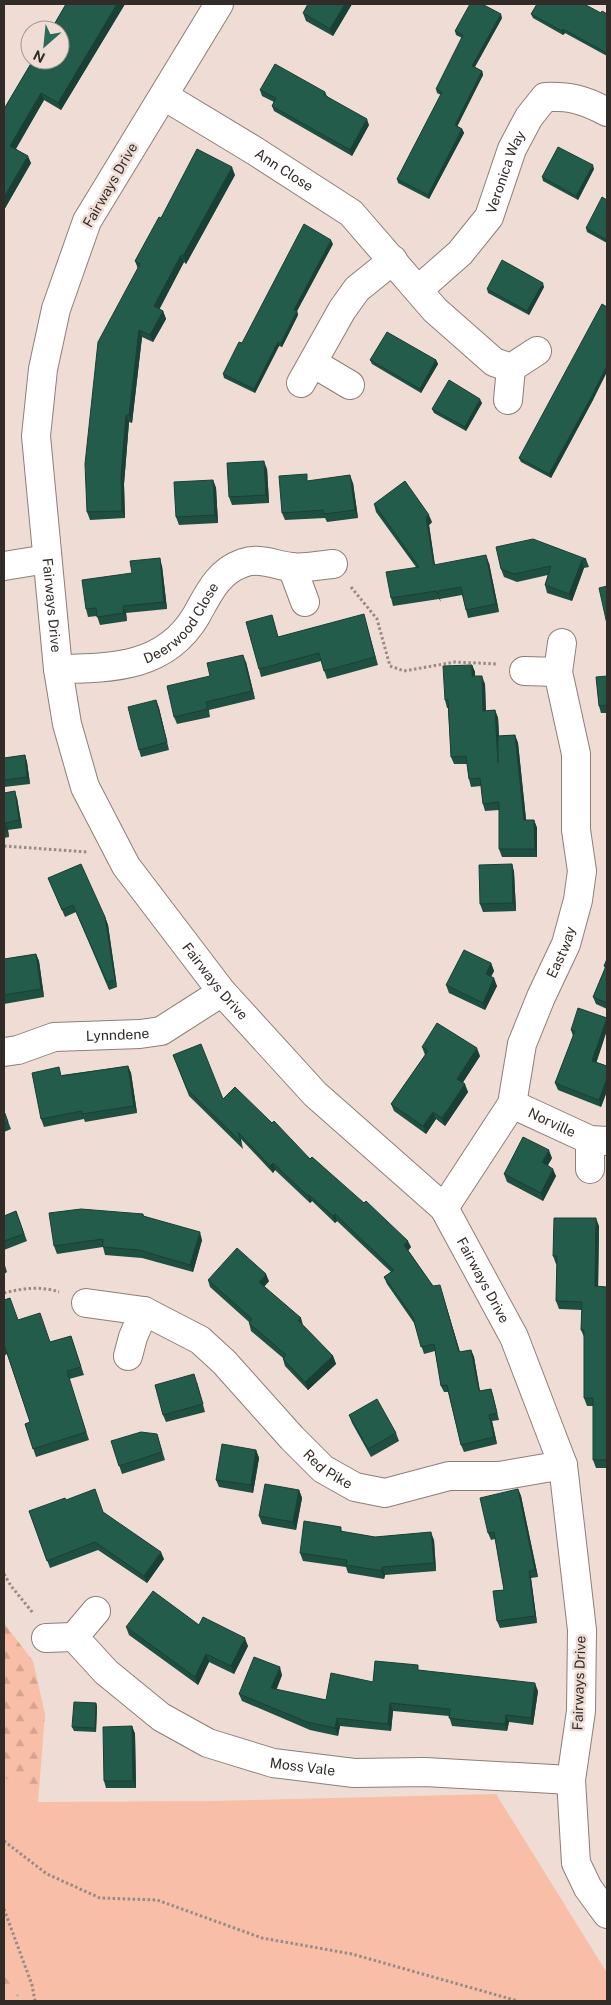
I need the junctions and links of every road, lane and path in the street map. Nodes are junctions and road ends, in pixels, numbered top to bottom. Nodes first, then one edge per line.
1 (219, 4) edge
2 (164, 96) junction
3 (607, 112) edge
4 (393, 260) junction
5 (418, 290) junction
6 (537, 351) dead end
7 (512, 368) junction
8 (350, 385) dead end
9 (508, 400) dead end
10 (47, 558) junction
11 (333, 564) joint
12 (4, 566) edge
13 (292, 567) junction
14 (305, 602) dead end
15 (562, 643) dead end
16 (58, 669) junction
17 (524, 671) joint
18 (558, 672) junction
19 (4, 846) edge
20 (120, 854) junction
21 (222, 992) junction
22 (4, 1052) edge
23 (512, 1104) junction
24 (599, 1140) edge
25 (590, 1169) dead end
26 (444, 1208) junction
27 (4, 1293) edge
28 (86, 1303) joint
29 (144, 1312) junction
30 (128, 1356) dead end
31 (563, 1465) junction
32 (4, 1574) edge
33 (96, 1611) dead end
34 (74, 1637) junction
35 (46, 1638) joint
36 (571, 1780) junction
37 (4, 1841) edge
38 (4, 1909) edge
39 (607, 1914) edge
40 (36, 2001) edge
41 (518, 2001) edge

1 - 2 street, Fairways Drive
2 - 4 street, Ann Close
2 - 10 street, Fairways Drive
3 - 5 street, Veronica Way
4 - 5 street, Ann Close
4 - 8 street
5 - 7 street, Ann Close
6 - 7 street
7 - 9 street
10 - 12 street
10 - 16 street, Fairways Drive
11 - 13 street, Deerwood Close
11 - 17 path
13 - 14 street
13 - 16 street, Deerwood Close
15 - 18 street, Eastway
16 - 20 street, Fairways Drive
17 - 18 street
18 - 23 street, Eastway
19 - 20 path
20 - 21 street, Fairways Drive
21 - 22 street, Lynndene
21 - 26 street, Fairways Drive
23 - 24 street, Norville
23 - 26 street, Eastway
24 - 25 street, Norville
26 - 31 street, Fairways Drive
27 - 28 path
28 - 29 street, Red Pike
29 - 30 street
29 - 31 street, Red Pike
31 - 36 street, Fairways Drive
32 - 35 path
33 - 34 street
34 - 35 street
34 - 36 street, Moss Vale
36 - 39 street, Fairways Drive
37 - 41 path
38 - 40 path

